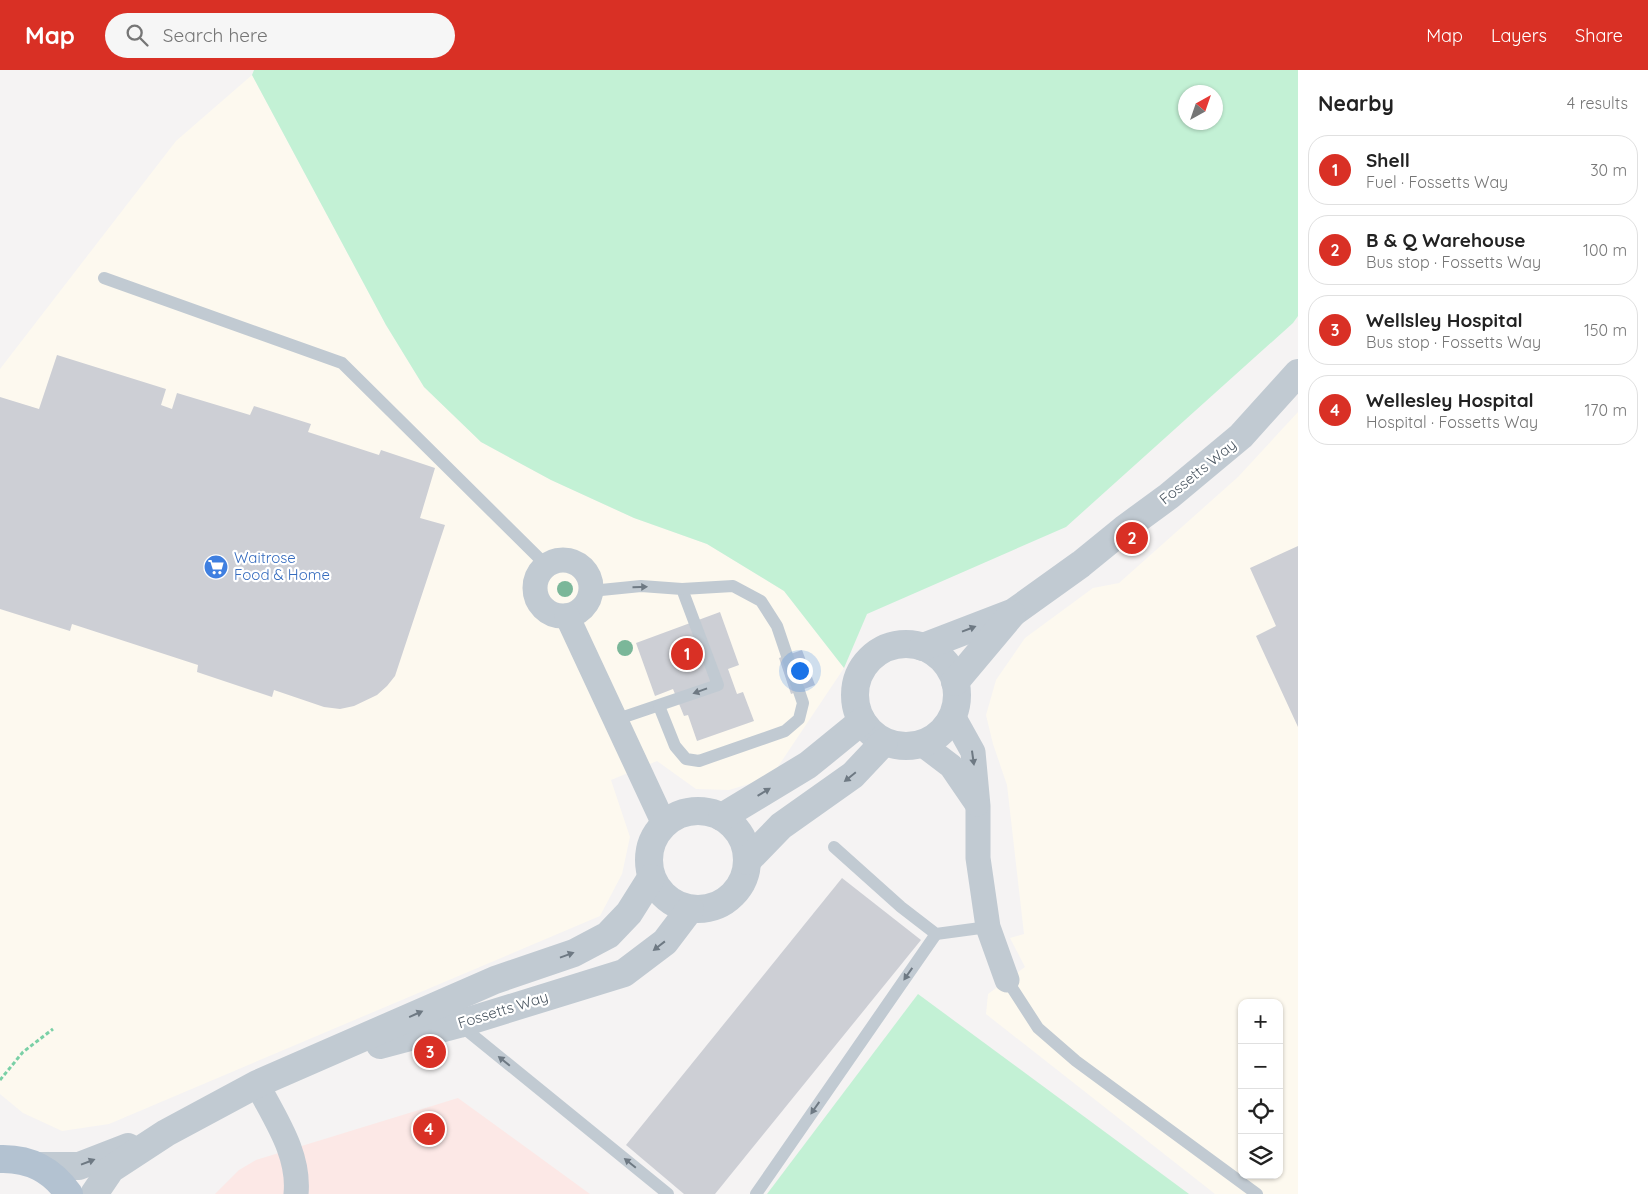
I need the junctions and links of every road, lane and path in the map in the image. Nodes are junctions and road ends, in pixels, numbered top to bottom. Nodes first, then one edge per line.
1 (104, 278) dead end
2 (1298, 374) edge
3 (546, 564) junction
4 (682, 589) junction
5 (591, 590) junction
6 (1014, 612) junction
7 (568, 616) junction
8 (923, 647) junction
9 (955, 682) junction
10 (658, 706) junction
11 (953, 716) junction
12 (615, 720) junction
13 (862, 721) junction
14 (884, 742) junction
15 (922, 744) junction
16 (978, 806) junction
17 (722, 817) junction
18 (664, 824) junction
19 (834, 847) dead end
20 (747, 861) junction
21 (651, 878) junction
22 (690, 909) junction
23 (988, 927) junction
24 (936, 934) junction
25 (1007, 980) joint
26 (458, 1024) junction
27 (53, 1029) dead end
28 (291, 1069) junction
29 (0, 1080) edge
30 (257, 1084) junction
31 (166, 1133) junction
32 (1, 1158) edge
33 (40, 1166) junction
34 (69, 1194) edge
35 (94, 1194) edge
36 (296, 1194) edge
37 (668, 1194) edge
38 (756, 1194) edge
39 (1257, 1194) edge

1 - 3 lane
2 - 6 street, Fossetts Way
3 - 5 street
3 - 7 street
5 -> 4 lane
4 -> 10 lane
4 - 10 lane
5 - 7 street
8 -> 6 street, Fossetts Way
6 - 9 street, Fossetts Way
7 - 12 street
8 - 9 street
8 - 13 street, Fossetts Way
9 - 11 street
10 - 12 lane
11 - 15 street
11 -> 16 street
12 - 18 street
13 - 14 street, Fossetts Way
17 -> 13 street
14 - 15 street
14 -> 20 street
15 - 16 street
16 - 23 street
17 - 18 street
17 - 20 street
18 - 21 street
19 - 24 lane
20 - 22 street
21 - 22 street
28 -> 21 street, Fossetts Way
22 -> 26 street, Fossetts Way
23 - 24 lane
23 - 25 street
24 -> 38 lane
25 - 39 lane
26 - 28 street, Fossetts Way
37 -> 26 lane
27 - 29 path
28 - 30 street, Fossetts Way
30 - 31 street, Fossetts Way
30 - 36 street
33 -> 31 street, Fossetts Way
31 - 35 street, Fossetts Way
32 - 33 main road
33 - 34 main road

